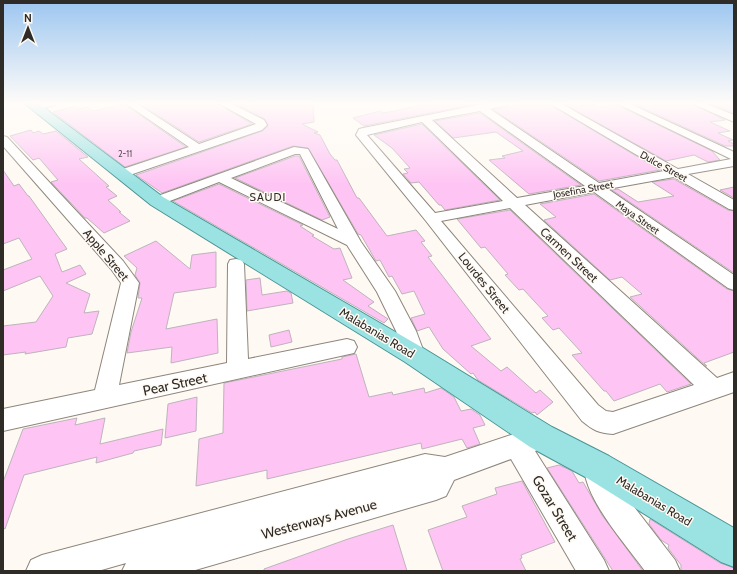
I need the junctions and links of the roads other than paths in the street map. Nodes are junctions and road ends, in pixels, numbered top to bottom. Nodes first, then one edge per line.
1 (68, 130) edge
2 (169, 130) edge
3 (253, 130) edge
4 (369, 130) edge
5 (435, 130) edge
6 (514, 130) edge
7 (601, 130) edge
8 (678, 130) edge
9 (3, 139) edge
10 (197, 148) junction
11 (734, 156) edge
12 (734, 162) edge
13 (678, 173) junction
14 (121, 174) junction
15 (219, 177) junction
16 (595, 187) junction
17 (157, 201) junction
18 (513, 203) junction
19 (734, 206) edge
20 (431, 218) junction
21 (353, 242) junction
22 (236, 264) dead end
23 (734, 284) edge
24 (347, 347) dead end
25 (414, 355) junction
26 (238, 370) junction
27 (724, 386) edge
28 (105, 398) junction
29 (3, 420) edge
30 (529, 441) junction
31 (598, 467) junction
32 (184, 544) junction
33 (734, 549) edge
34 (42, 571) edge
35 (138, 571) edge
36 (594, 571) edge
37 (664, 571) edge

1 - 14 main road, Malabanias Road
2 - 10 street
3 - 10 street
4 - 20 street, Lourdes Street
5 - 18 street, Carmen Street
6 - 16 street, Maya Street
7 - 13 street, Dulce Street
8 - 11 street
9 - 28 street, Apple Street
10 - 14 street
12 - 13 street, Josefina Street
13 - 16 street, Josefina Street
13 - 19 street, Dulce Street
14 - 17 main road, Malabanias Road
15 - 17 street
15 - 21 street
15 - 21 street
16 - 18 street, Josefina Street
16 - 23 street, Maya Street
17 - 25 main road, Malabanias Road
18 - 20 street, Josefina Street
18 - 27 street, Carmen Street
20 - 27 street, Lourdes Street
21 - 25 street
22 - 26 street
24 - 26 street, Pear Street
25 - 30 main road, Malabanias Road
26 - 28 street, Pear Street
28 - 29 street, Pear Street
30 - 31 main road, Malabanias Road
30 - 32 street, Westerways Avenue
30 - 36 street, Gozar Street
31 - 33 main road, Malabanias Road
31 - 37 street
32 - 34 street, Westerways Avenue
32 - 35 street, Westerways Avenue

